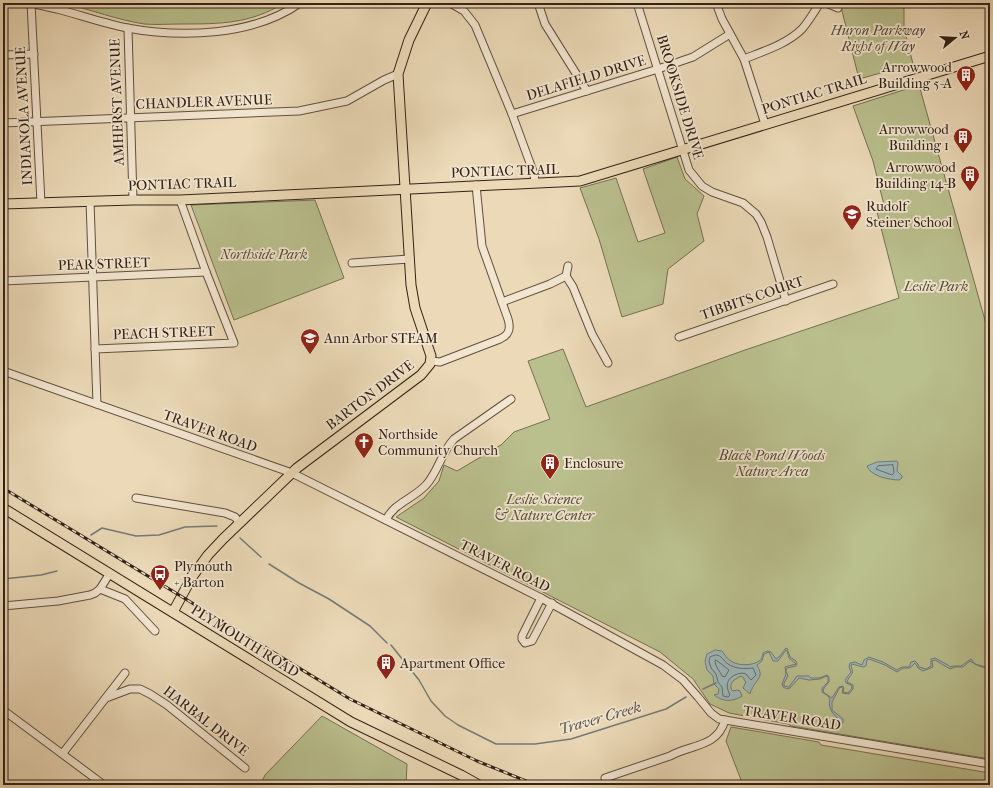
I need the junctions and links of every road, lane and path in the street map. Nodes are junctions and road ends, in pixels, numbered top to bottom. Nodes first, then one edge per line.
1 (31, 3) edge
2 (300, 3) edge
3 (427, 3) edge
4 (450, 3) edge
5 (538, 3) edge
6 (637, 3) edge
7 (716, 3) edge
8 (820, 3) edge
9 (826, 3) edge
10 (838, 8) dead end
11 (128, 28) junction
12 (730, 34) junction
13 (34, 54) junction
14 (3, 56) edge
15 (990, 56) edge
16 (744, 59) junction
17 (658, 69) junction
18 (398, 74) junction
19 (587, 91) junction
20 (512, 114) junction
21 (131, 118) junction
22 (37, 121) junction
23 (3, 123) edge
24 (765, 124) junction
25 (682, 150) junction
26 (535, 183) junction
27 (476, 186) junction
28 (405, 190) junction
29 (133, 200) junction
30 (180, 200) junction
31 (90, 201) junction
32 (41, 203) junction
33 (3, 204) edge
34 (409, 259) junction
35 (352, 263) dead end
36 (568, 266) dead end
37 (206, 272) junction
38 (566, 276) junction
39 (92, 277) junction
40 (3, 281) edge
41 (833, 284) dead end
42 (786, 301) junction
43 (502, 302) junction
44 (679, 337) dead end
45 (95, 349) junction
46 (431, 361) junction
47 (608, 363) dead end
48 (3, 371) edge
49 (511, 399) dead end
50 (97, 404) junction
51 (292, 473) junction
52 (136, 498) dead end
53 (3, 508) edge
54 (386, 520) junction
55 (240, 523) junction
56 (110, 573) junction
57 (100, 588) junction
58 (541, 598) junction
59 (552, 603) junction
60 (3, 606) edge
61 (173, 612) junction
62 (155, 632) dead end
63 (125, 672) dead end
64 (106, 698) junction
65 (4, 711) edge
66 (725, 720) junction
67 (62, 753) junction
68 (990, 764) edge
69 (245, 768) dead end
70 (605, 778) dead end
71 (104, 785) edge
72 (479, 785) edge

1 - 11 street
1 - 13 street, INDIANOLA AVENUE
2 - 11 street
3 - 18 main road, BARTON DRIVE
4 - 20 street
5 - 19 street
6 - 17 street, BROOKSIDE DRIVE
7 - 12 street
8 - 16 street
9 - 10 street
11 - 21 street, AMHERST AVENUE
12 - 16 street
12 - 17 street, DELAFIELD DRIVE
13 - 14 street
13 - 22 street, INDIANOLA AVENUE
15 - 24 main road, PONTIAC TRAIL
16 - 24 street
17 - 19 street, DELAFIELD DRIVE
17 - 25 street, BROOKSIDE DRIVE
18 - 21 street, CHANDLER AVENUE
18 - 28 main road, BARTON DRIVE
19 - 20 street, DELAFIELD DRIVE
20 - 26 street
21 - 22 street, CHANDLER AVENUE
21 - 29 street, AMHERST AVENUE
22 - 23 street, CHANDLER AVENUE
22 - 32 street, INDIANOLA AVENUE
24 - 25 main road, PONTIAC TRAIL
25 - 26 main road, PONTIAC TRAIL
25 - 42 street, BROOKSIDE DRIVE
26 - 27 main road, PONTIAC TRAIL
27 - 28 main road, PONTIAC TRAIL
27 - 43 street
28 - 30 main road, PONTIAC TRAIL
28 - 34 main road, BARTON DRIVE
29 - 30 main road, PONTIAC TRAIL
29 - 31 main road, PONTIAC TRAIL
30 - 37 street
31 - 32 main road, PONTIAC TRAIL
31 - 39 street
32 - 33 main road, PONTIAC TRAIL
34 - 35 street
34 - 46 main road, BARTON DRIVE
36 - 38 street
37 - 39 street, PEAR STREET
37 - 45 street, PEACH STREET
38 - 43 street
38 - 47 street
39 - 40 street, PEAR STREET
39 - 45 street
41 - 42 street, TIBBITS COURT
42 - 44 street, TIBBITS COURT
43 - 46 street
45 - 50 street
46 - 51 main road, BARTON DRIVE
48 - 50 street, TRAVER ROAD
49 - 54 street
50 - 51 street, TRAVER ROAD
51 - 54 street, TRAVER ROAD
51 - 55 main road, BARTON DRIVE
52 - 55 street
53 - 56 main road, PLYMOUTH ROAD
54 - 58 street, TRAVER ROAD
55 - 61 main road, BARTON DRIVE
56 - 57 street
56 - 61 main road, PLYMOUTH ROAD
57 - 60 street
57 - 62 street
58 - 59 street, TRAVER ROAD
58 - 59 street
59 - 66 street, TRAVER ROAD
61 - 72 main road, PLYMOUTH ROAD
63 - 64 street
64 - 67 street
64 - 69 street, HARBAL DRIVE
65 - 67 street
66 - 68 street, TRAVER ROAD
66 - 70 street
67 - 71 street

